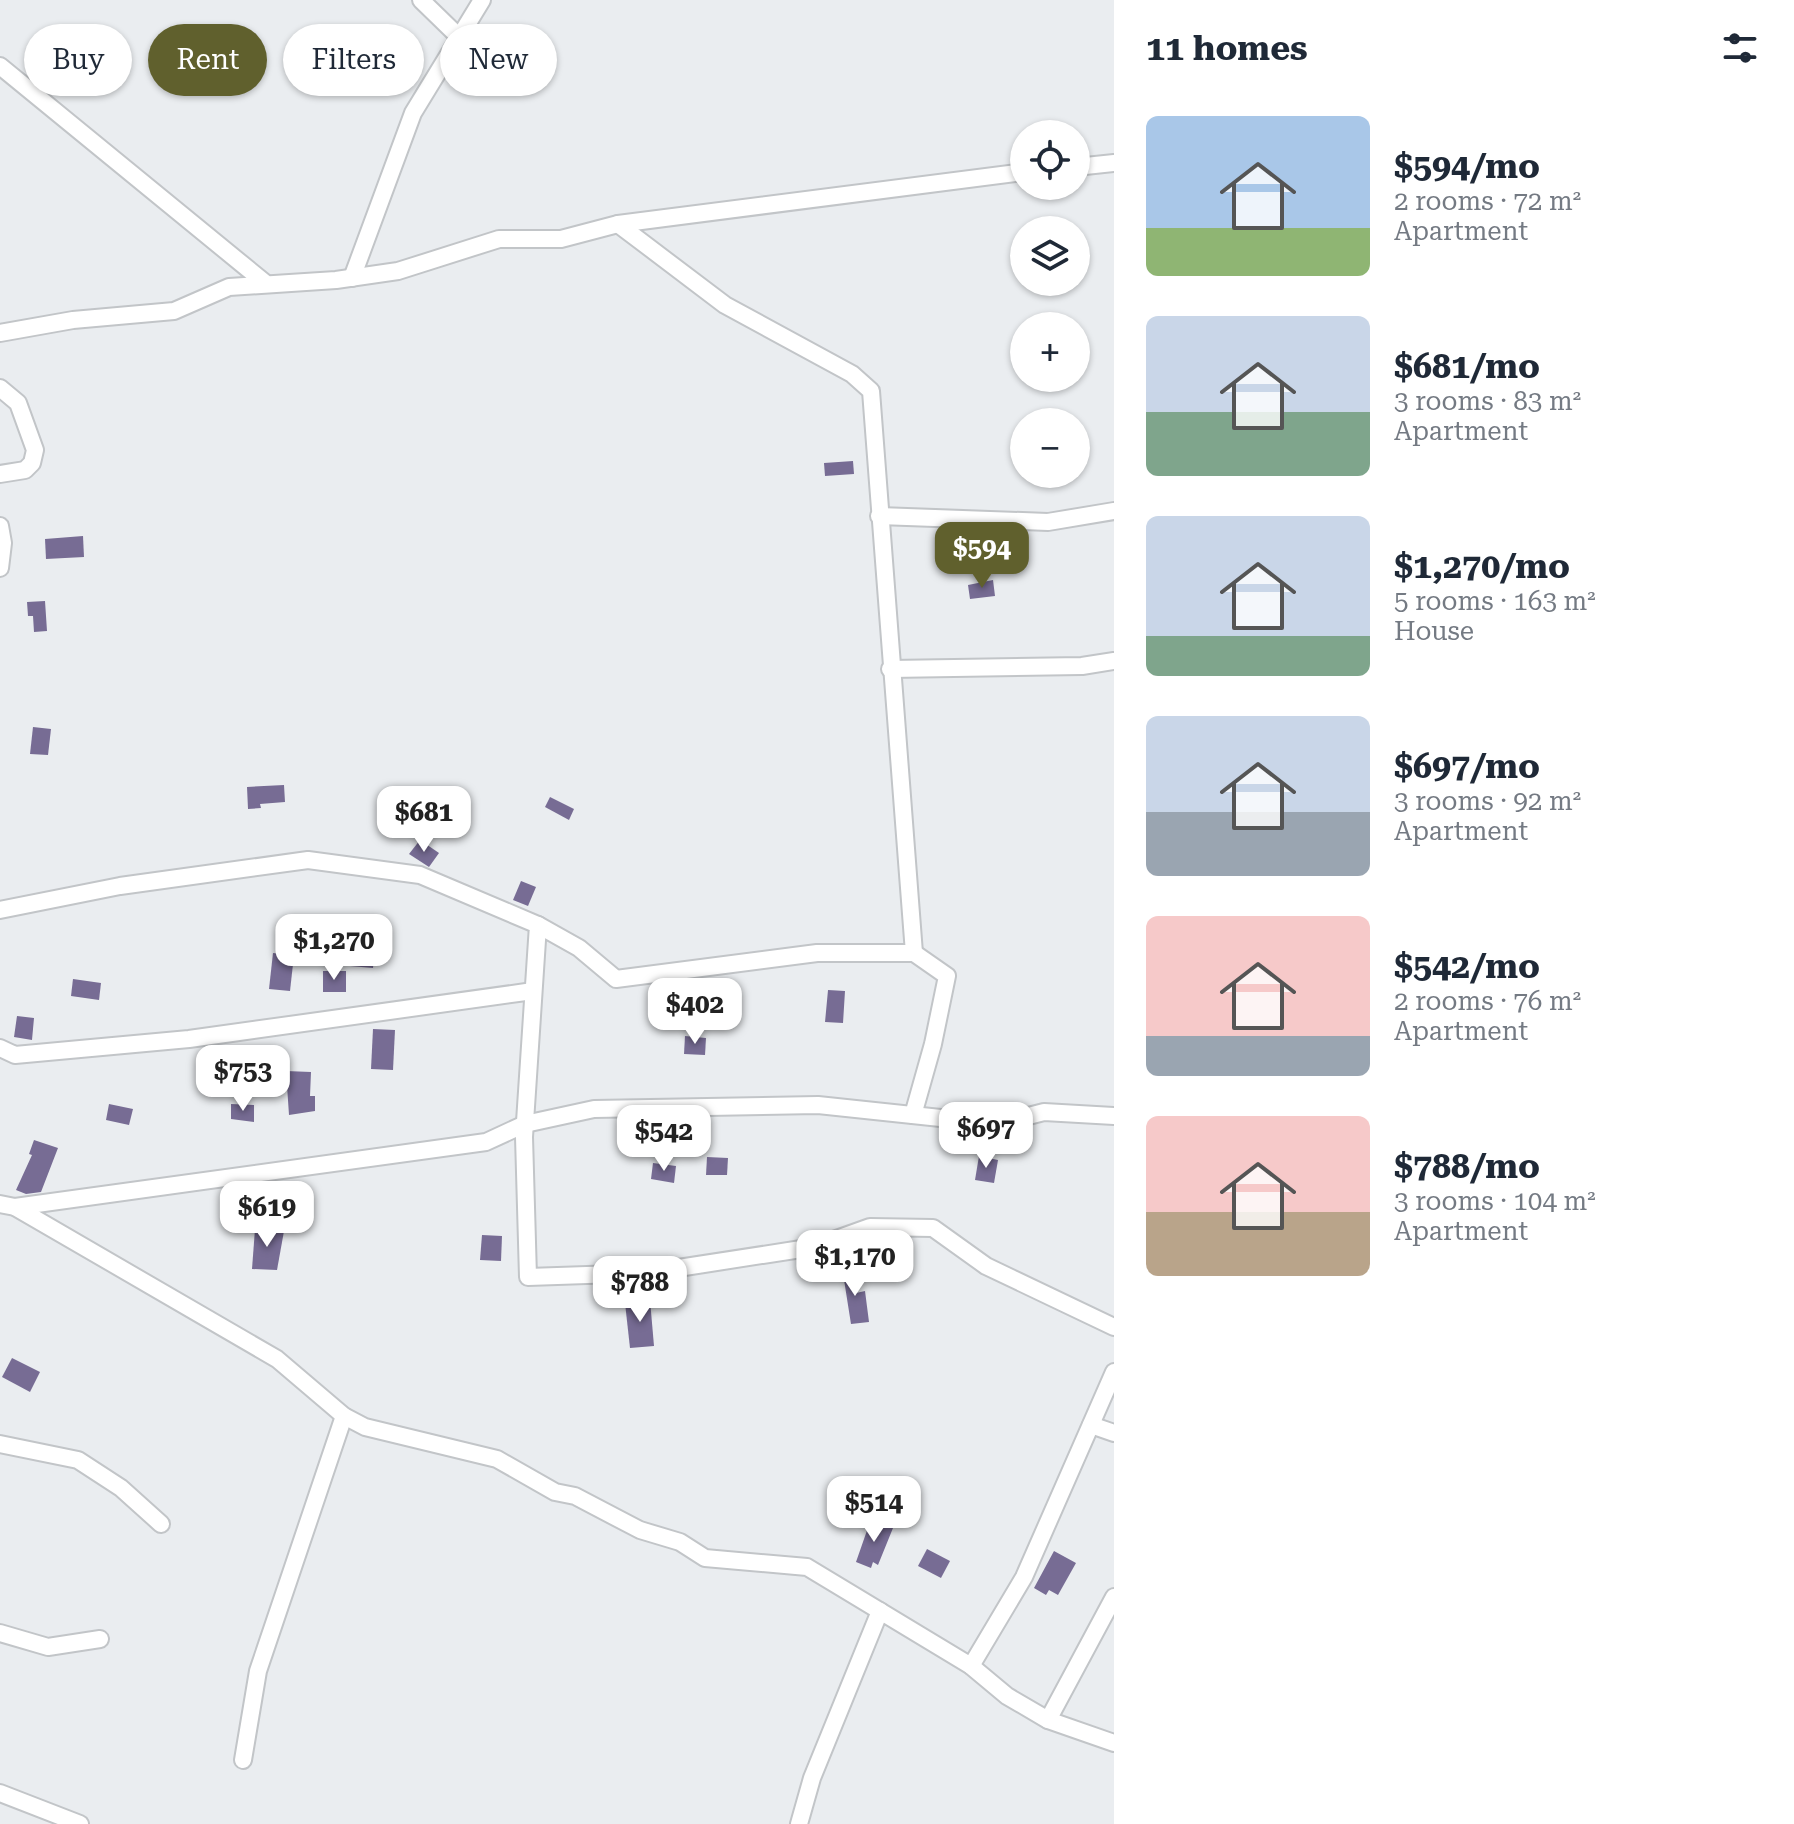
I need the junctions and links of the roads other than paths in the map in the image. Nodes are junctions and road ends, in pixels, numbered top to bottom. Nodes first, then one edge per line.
1 (421, 0) edge
2 (482, 0) edge
3 (446, 24) edge
4 (465, 24) edge
5 (440, 65) edge
6 (0, 66) edge
7 (1114, 163) edge
8 (1090, 166) edge
9 (1010, 174) edge
10 (618, 224) junction
11 (352, 278) junction
12 (264, 282) junction
13 (0, 333) edge
14 (0, 388) edge
15 (0, 474) edge
16 (1114, 511) edge
17 (879, 516) junction
18 (0, 526) edge
19 (0, 568) edge
20 (1114, 661) edge
21 (890, 669) junction
22 (0, 910) edge
23 (538, 925) junction
24 (914, 953) junction
25 (533, 991) junction
26 (0, 1048) edge
27 (913, 1115) junction
28 (1114, 1116) edge
29 (525, 1124) junction
30 (7, 1205) edge
31 (1114, 1327) edge
32 (1114, 1372) edge
33 (344, 1416) junction
34 (1091, 1425) junction
35 (1114, 1433) edge
36 (0, 1444) edge
37 (161, 1524) dead end
38 (1114, 1597) edge
39 (880, 1611) junction
40 (0, 1633) edge
41 (100, 1639) dead end
42 (971, 1666) junction
43 (1048, 1720) junction
44 (1114, 1743) edge
45 (243, 1760) dead end
46 (0, 1793) edge
47 (80, 1824) edge
48 (799, 1824) edge

1 - 3 street
2 - 4 street
5 - 11 street
6 - 12 street
7 - 8 street
9 - 10 street
10 - 11 street
10 - 17 street
11 - 12 street
12 - 13 street
14 - 15 street
16 - 17 street
17 - 21 street
18 - 19 street
20 - 21 street
21 - 24 street
22 - 23 street
23 - 24 street
23 - 25 street
24 - 27 street
25 - 26 street
25 - 29 street
27 - 28 street
27 - 29 street
29 - 30 street
29 - 31 street
30 - 33 street
32 - 34 street
33 - 39 street
33 - 45 street
34 - 35 street
34 - 42 street
36 - 37 street
38 - 43 street
39 - 42 street
39 - 48 street
40 - 41 street
42 - 43 street
43 - 44 street
46 - 47 street

